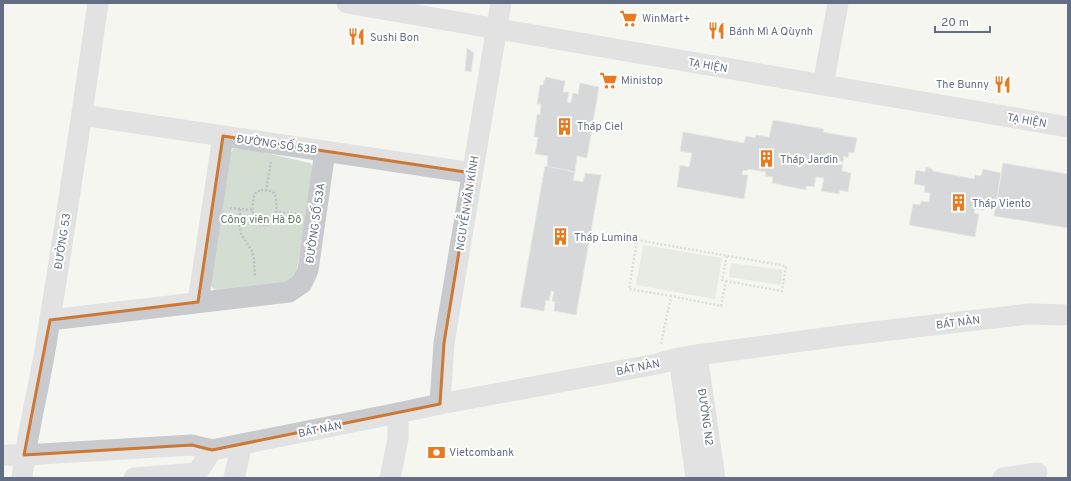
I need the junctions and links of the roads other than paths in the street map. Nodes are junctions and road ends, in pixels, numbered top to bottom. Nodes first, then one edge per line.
1 (98, 3) edge
2 (347, 3) edge
3 (501, 3) edge
4 (838, 3) edge
5 (496, 28) junction
6 (823, 85) junction
7 (82, 115) junction
8 (1068, 127) edge
9 (223, 136) junction
10 (325, 151) junction
11 (472, 173) junction
12 (198, 302) junction
13 (1068, 315) edge
14 (50, 320) junction
15 (688, 357) junction
16 (440, 404) junction
17 (398, 413) junction
18 (242, 444) junction
19 (212, 450) junction
20 (3, 455) edge
21 (24, 455) junction
22 (1037, 473) dead end
23 (22, 478) edge
24 (134, 478) edge
25 (234, 478) edge
26 (390, 478) edge
27 (696, 478) edge
28 (715, 478) edge
29 (1003, 478) edge

1 - 7 street, ĐƯỜNG 53
2 - 5 street, TẠ HIỆN
3 - 5 street, NGUYỄN VĂN KỈNH
4 - 6 street
5 - 6 street, TẠ HIỆN
5 - 11 street, NGUYỄN VĂN KỈNH
6 - 8 street, TẠ HIỆN
7 - 9 street, ĐƯỜNG SỐ 53B
7 - 14 street, ĐƯỜNG 53
9 - 10 street, ĐƯỜNG SỐ 53B
9 - 12 street
10 - 11 street, ĐƯỜNG SỐ 53B
10 - 12 street, ĐƯỜNG SỐ 53A
11 - 16 street, NGUYỄN VĂN KỈNH
12 - 14 street, ĐƯỜNG SỐ 53A
13 - 15 street, BÁT NÀN
14 - 21 street, ĐƯỜNG 53
15 - 16 street, BÁT NÀN
15 - 27 street, ĐƯỜNG N2
15 - 28 street, ĐƯỜNG N2
16 - 17 street, BÁT NÀN
17 - 18 street, BÁT NÀN
17 - 26 street
18 - 19 street, BÁT NÀN
18 - 25 street
19 - 21 street, BÁT NÀN
19 - 24 street
20 - 21 street, BÁT NÀN
21 - 23 street, ĐƯỜNG 53
22 - 29 street

